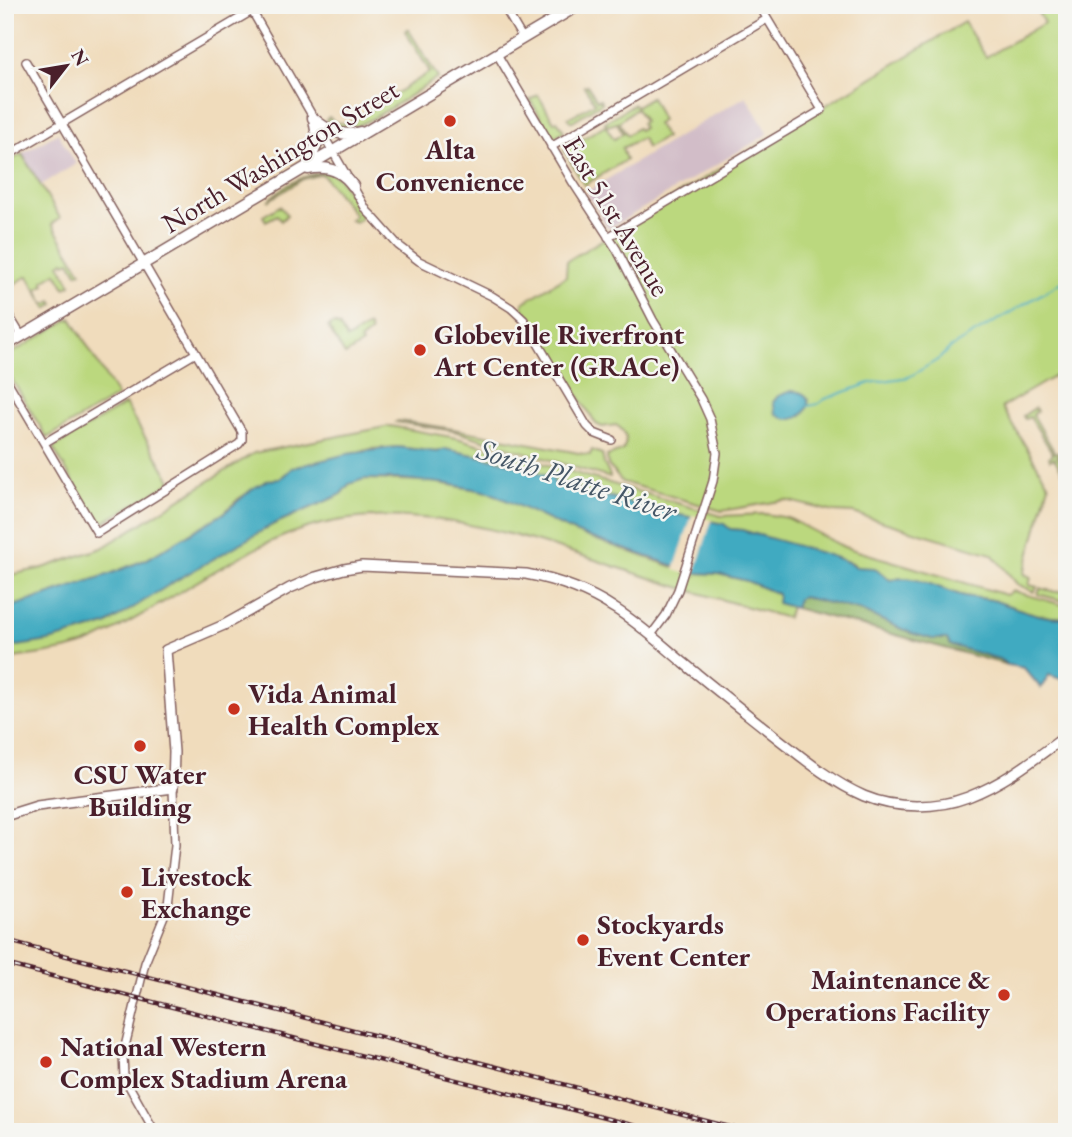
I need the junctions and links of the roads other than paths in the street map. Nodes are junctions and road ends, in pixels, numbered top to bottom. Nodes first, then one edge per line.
1 (503, 5) edge
2 (579, 5) edge
3 (759, 5) edge
4 (767, 19) junction
5 (523, 38) junction
6 (497, 54) junction
7 (26, 62) dead end
8 (313, 118) junction
9 (62, 124) junction
10 (371, 129) junction
11 (551, 147) junction
12 (333, 152) junction
13 (5, 157) edge
14 (300, 171) junction
15 (353, 186) junction
16 (608, 237) junction
17 (144, 264) junction
18 (5, 309) edge
19 (22, 337) junction
20 (5, 346) edge
21 (196, 353) junction
22 (5, 377) edge
23 (612, 440) dead end
24 (44, 443) junction
25 (651, 635) junction
26 (1067, 735) edge
27 (173, 788) junction
28 (5, 816) edge
29 (155, 1132) edge

1 - 5 street
2 - 5 main road, North Washington Street
3 - 4 street
4 - 11 street
4 - 16 street
5 - 6 main road, North Washington Street
6 - 10 main road, North Washington Street
6 - 11 street, East 51st Avenue
7 - 9 street
8 - 9 street
8 - 10 main road
8 - 12 street
8 - 14 main road
9 - 13 street
9 - 17 street
10 - 12 main road, North Washington Street
11 - 16 street, East 51st Avenue
12 - 14 main road, North Washington Street
12 - 15 street
14 - 15 main road
14 - 17 main road, North Washington Street
15 - 23 street
16 - 25 street, East 51st Avenue
17 - 19 main road, North Washington Street
17 - 21 street
18 - 19 street
19 - 20 main road, North Washington Street
21 - 24 street
21 - 24 street
22 - 24 street
25 - 26 street
25 - 27 street
27 - 28 street
27 - 29 street

